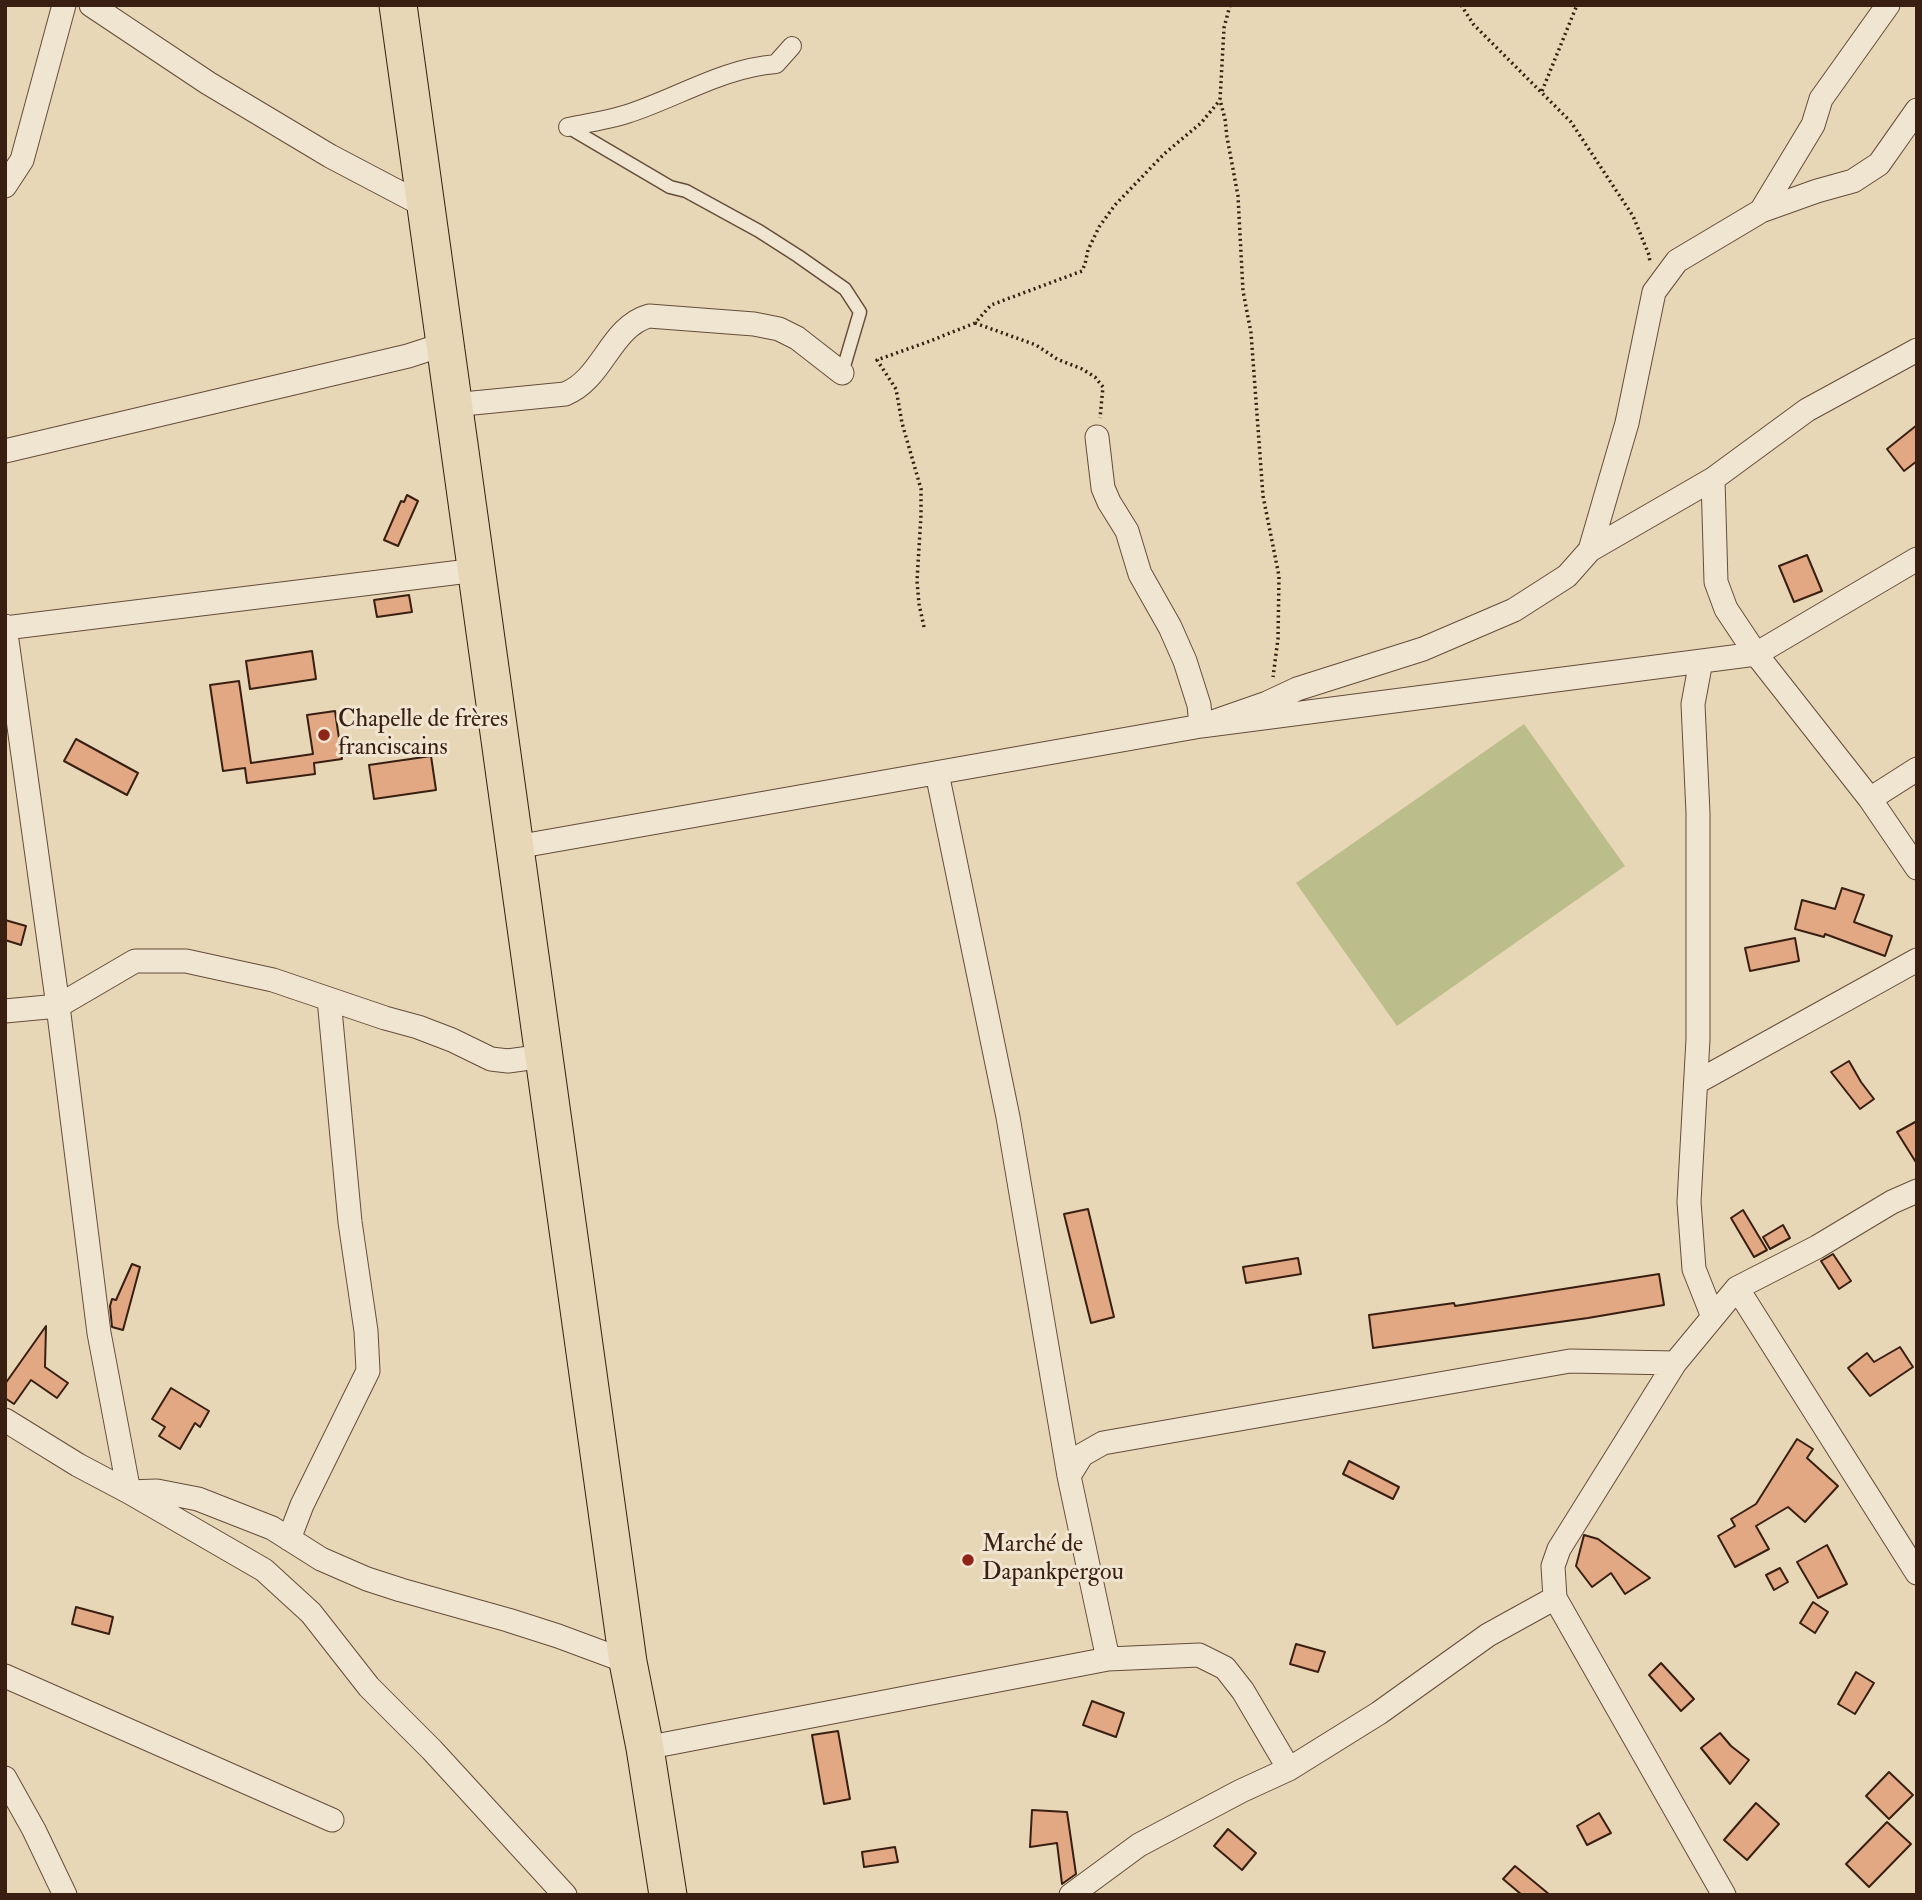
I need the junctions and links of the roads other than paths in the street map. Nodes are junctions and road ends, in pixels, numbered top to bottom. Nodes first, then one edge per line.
1 (64, 5) edge
2 (91, 5) edge
3 (398, 5) edge
4 (1888, 5) edge
5 (792, 46) dead end
6 (1917, 110) edge
7 (568, 127) joint
8 (5, 186) edge
9 (425, 206) junction
10 (1761, 211) junction
11 (445, 344) junction
12 (1917, 350) edge
13 (842, 373) joint
14 (453, 405) junction
15 (1097, 437) road end
16 (5, 451) edge
17 (1713, 479) junction
18 (1590, 550) junction
19 (1917, 559) edge
20 (477, 570) junction
21 (5, 627) edge
22 (1756, 654) junction
23 (1701, 661) junction
24 (1201, 726) junction
25 (1917, 769) edge
26 (937, 773) junction
27 (1870, 799) junction
28 (516, 847) junction
29 (1917, 868) edge
30 (1917, 960) edge
31 (329, 999) junction
32 (58, 1006) junction
33 (5, 1011) edge
34 (544, 1056) junction
35 (1697, 1082) junction
36 (1917, 1191) edge
37 (1737, 1288) junction
38 (1713, 1317) junction
39 (1675, 1363) junction
40 (5, 1420) edge
41 (1069, 1476) junction
42 (129, 1492) junction
43 (289, 1539) junction
44 (1917, 1573) edge
45 (1555, 1598) junction
46 (1108, 1659) junction
47 (628, 1662) junction
48 (5, 1676) edge
49 (645, 1748) junction
50 (1289, 1769) junction
51 (5, 1778) edge
52 (332, 1820) dead end
53 (65, 1895) edge
54 (565, 1895) edge
55 (667, 1895) edge
56 (1071, 1895) edge
57 (1724, 1895) edge

1 - 8 street
2 - 9 street
3 - 9 main road
4 - 10 street
5 - 7 street
6 - 10 street
7 - 13 lane
9 - 11 main road
10 - 18 street
11 - 14 main road
11 - 16 street
12 - 17 street
13 - 14 street
14 - 20 main road
15 - 24 street
17 - 18 street
17 - 22 street
18 - 24 street
19 - 22 street
20 - 21 street
20 - 28 main road
21 - 32 street
22 - 23 street
22 - 27 street
23 - 24 street
23 - 35 street
24 - 26 street
25 - 27 street
26 - 28 street
26 - 41 street
27 - 29 street
28 - 34 main road
30 - 35 street
31 - 32 street
31 - 34 street
31 - 43 street
32 - 33 street
32 - 42 street
34 - 47 main road
35 - 38 street
36 - 37 street
37 - 38 street
37 - 44 street
38 - 39 street
39 - 41 street
39 - 45 street
40 - 42 street
41 - 46 street
42 - 43 street
42 - 54 street
43 - 47 street
45 - 50 street
45 - 57 street
46 - 49 street
46 - 50 street
47 - 49 main road
48 - 52 street
49 - 55 main road
50 - 56 street
51 - 53 street

